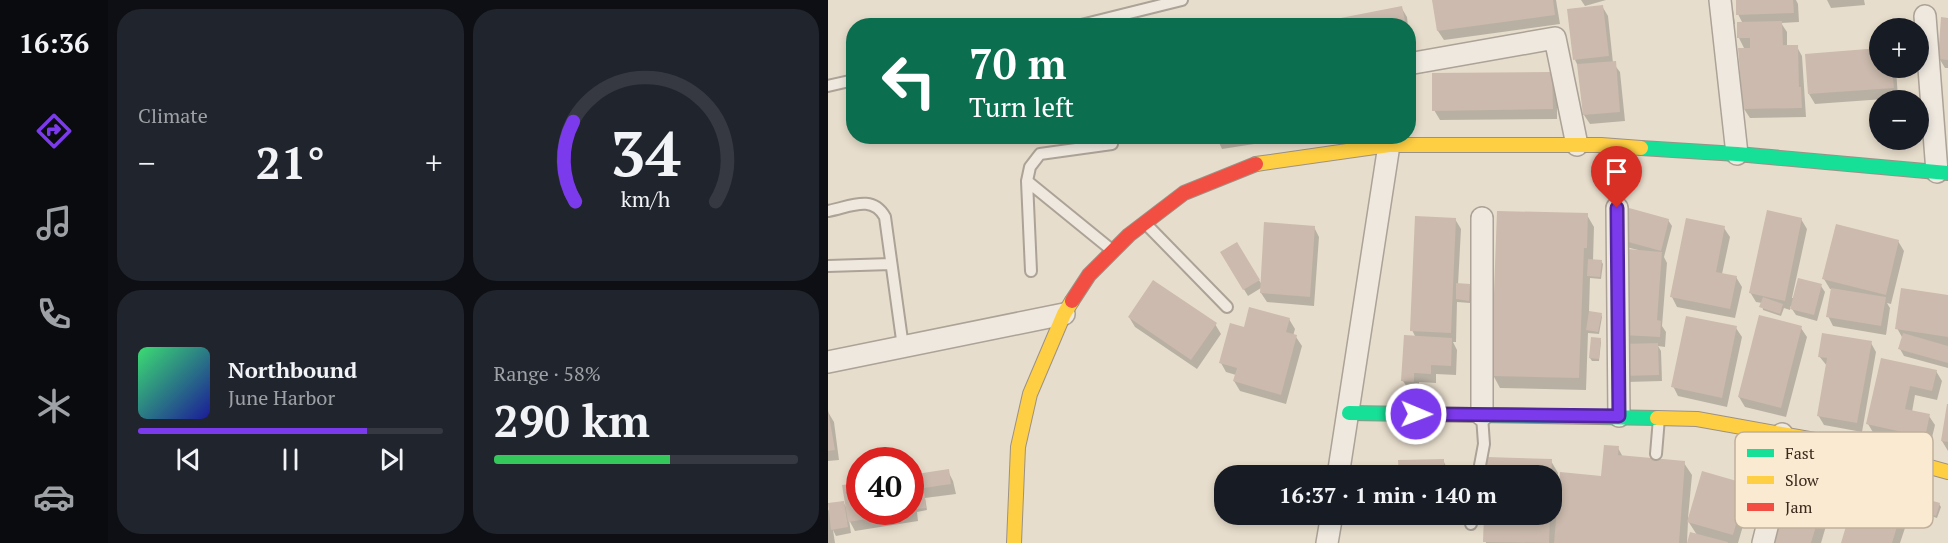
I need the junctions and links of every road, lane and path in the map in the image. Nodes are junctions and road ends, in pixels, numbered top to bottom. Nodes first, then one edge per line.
1 (1182, 0) edge
2 (1720, 0) edge
3 (1925, 16) dead end
4 (1109, 18) edge
5 (1416, 63) edge
6 (846, 82) edge
7 (828, 86) edge
8 (1112, 144) dead end
9 (1389, 145) junction
10 (1577, 145) junction
11 (1737, 154) junction
12 (1943, 172) edge
13 (1027, 181) junction
14 (1617, 208) dead end
15 (828, 211) edge
16 (1482, 218) dead end
17 (1144, 223) junction
18 (1114, 251) junction
19 (891, 264) junction
20 (828, 266) edge
21 (1031, 271) dead end
22 (1227, 308) dead end
23 (1064, 314) junction
24 (903, 347) junction
25 (828, 362) edge
26 (1349, 413) junction
27 (1482, 416) junction
28 (1619, 416) junction
29 (1659, 418) junction
30 (1771, 432) edge
31 (1656, 453) dead end
32 (1340, 465) edge
33 (1480, 465) edge
34 (1933, 468) edge
35 (1948, 472) edge
36 (1330, 525) edge
37 (1767, 528) edge
38 (1014, 543) edge
39 (1327, 543) edge
40 (1763, 543) edge

1 - 4 lane
2 - 11 street
3 - 12 street
5 - 10 street
6 - 7 lane
8 - 13 lane
9 - 10 street
9 - 17 street
9 - 26 street
10 - 11 street
11 - 12 street
13 - 18 lane
13 - 21 lane
14 - 28 street
15 - 19 lane
16 - 27 street
17 - 18 street
17 - 22 lane
18 - 23 street
19 - 20 lane
19 - 24 lane
23 - 24 street
23 - 38 street
24 - 25 street
26 - 27 street
26 - 32 street
27 - 28 street
27 - 33 lane
28 - 29 street
29 - 30 street
29 - 31 lane
34 - 35 street
36 - 39 street
37 - 40 street

